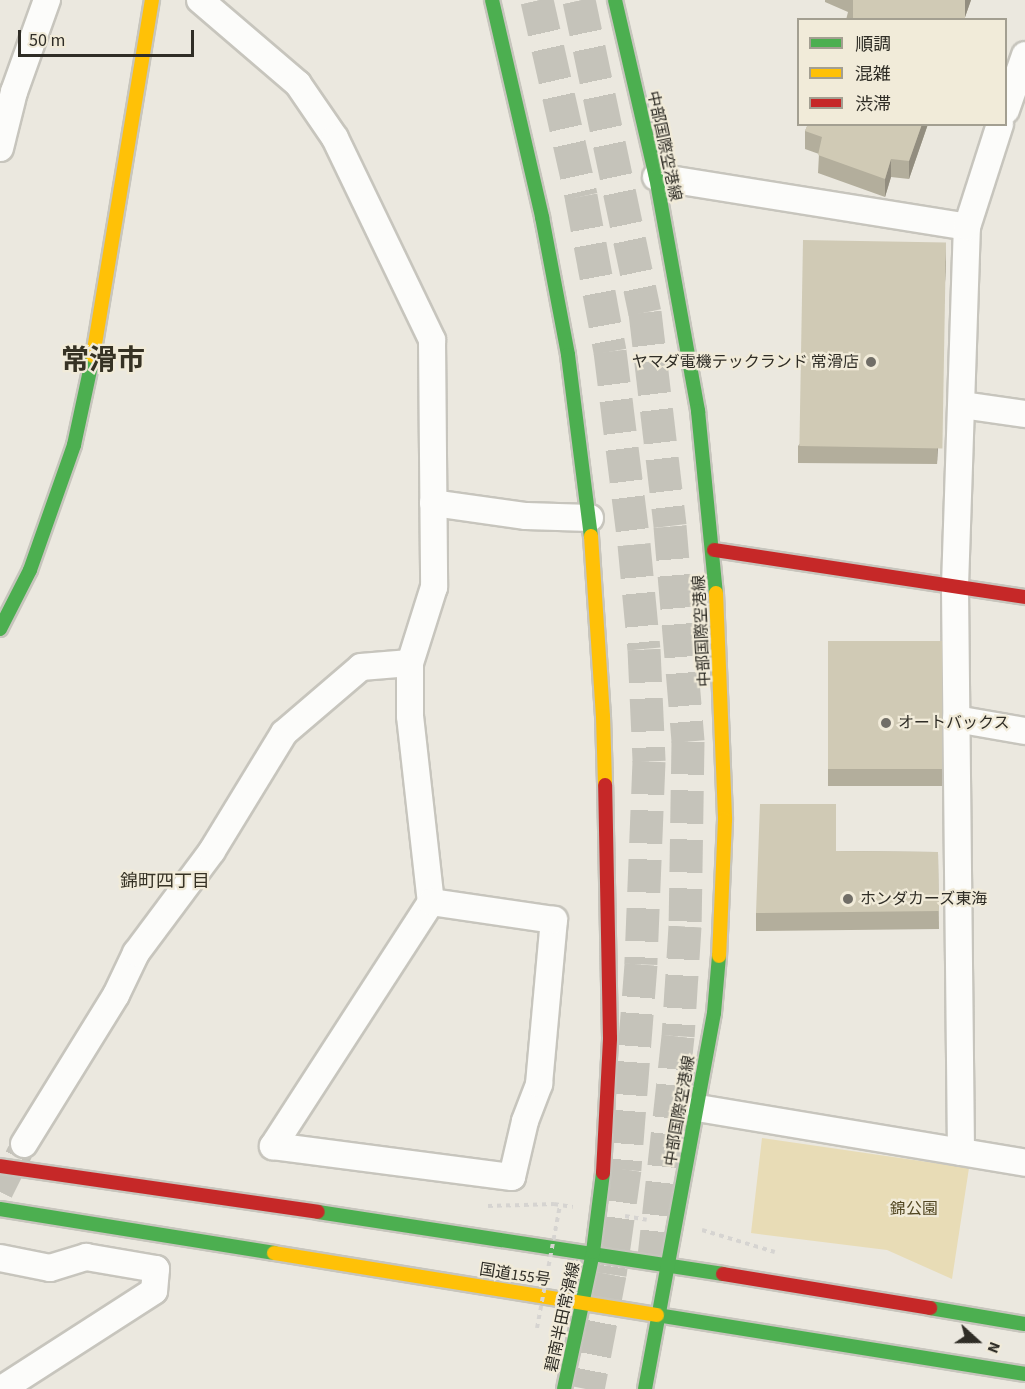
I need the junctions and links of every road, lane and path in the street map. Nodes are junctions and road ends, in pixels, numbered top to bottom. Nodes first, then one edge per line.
1 (47, 0) edge
2 (152, 0) edge
3 (200, 0) edge
4 (492, 0) edge
5 (615, 0) edge
6 (1025, 55) edge
7 (1007, 104) edge
8 (999, 126) edge
9 (0, 148) edge
10 (656, 177) junction
11 (966, 227) junction
12 (962, 405) junction
13 (1025, 414) edge
14 (433, 503) junction
15 (590, 518) junction
16 (714, 550) junction
17 (955, 586) junction
18 (1025, 597) edge
19 (0, 629) edge
20 (410, 663) junction
21 (956, 719) junction
22 (1025, 731) edge
23 (431, 902) junction
24 (698, 1108) junction
25 (24, 1144) tunnel mouth
26 (961, 1152) junction
27 (1025, 1163) edge
28 (0, 1166) edge
29 (560, 1205) junction
30 (484, 1207) dead end
31 (0, 1209) edge
32 (583, 1209) dead end
33 (618, 1215) dead end
34 (653, 1221) dead end
35 (700, 1229) dead end
36 (593, 1252) junction
37 (777, 1252) dead end
38 (0, 1258) edge
39 (668, 1264) junction
40 (583, 1303) junction
41 (659, 1314) junction
42 (1025, 1324) edge
43 (537, 1328) dead end
44 (1025, 1374) edge
45 (2, 1389) edge
46 (564, 1389) edge
47 (645, 1389) edge

1 - 9 street
2 - 19 main road
3 - 14 street
4 - 15 main road
5 - 10 main road, 中部国際空港線
6 - 7 street
8 - 11 street
10 - 11 street
10 - 16 main road, 中部国際空港線
11 - 12 street
12 - 13 street
12 - 17 street
14 - 15 street
14 - 20 street
15 - 36 main road
16 - 17 main road
16 - 24 main road, 中部国際空港線
17 - 18 main road
17 - 21 street
20 - 23 street
20 - 25 street
21 - 22 street
21 - 26 street
23 - 23 street
24 - 26 street
24 - 39 main road, 中部国際空港線
26 - 27 street
28 - 36 main road, 国道155号
29 - 30 path
29 - 32 path
29 - 43 path, bridge
31 - 40 main road, 国道155号
33 - 34 path
35 - 37 path
36 - 39 main road, 国道155号
36 - 40 main road, 碧南半田常滑線
38 - 45 street
39 - 41 main road
39 - 42 main road, 国道155号
40 - 41 main road, 国道155号
40 - 46 main road, 碧南半田常滑線
41 - 44 main road, 国道155号
41 - 47 main road

